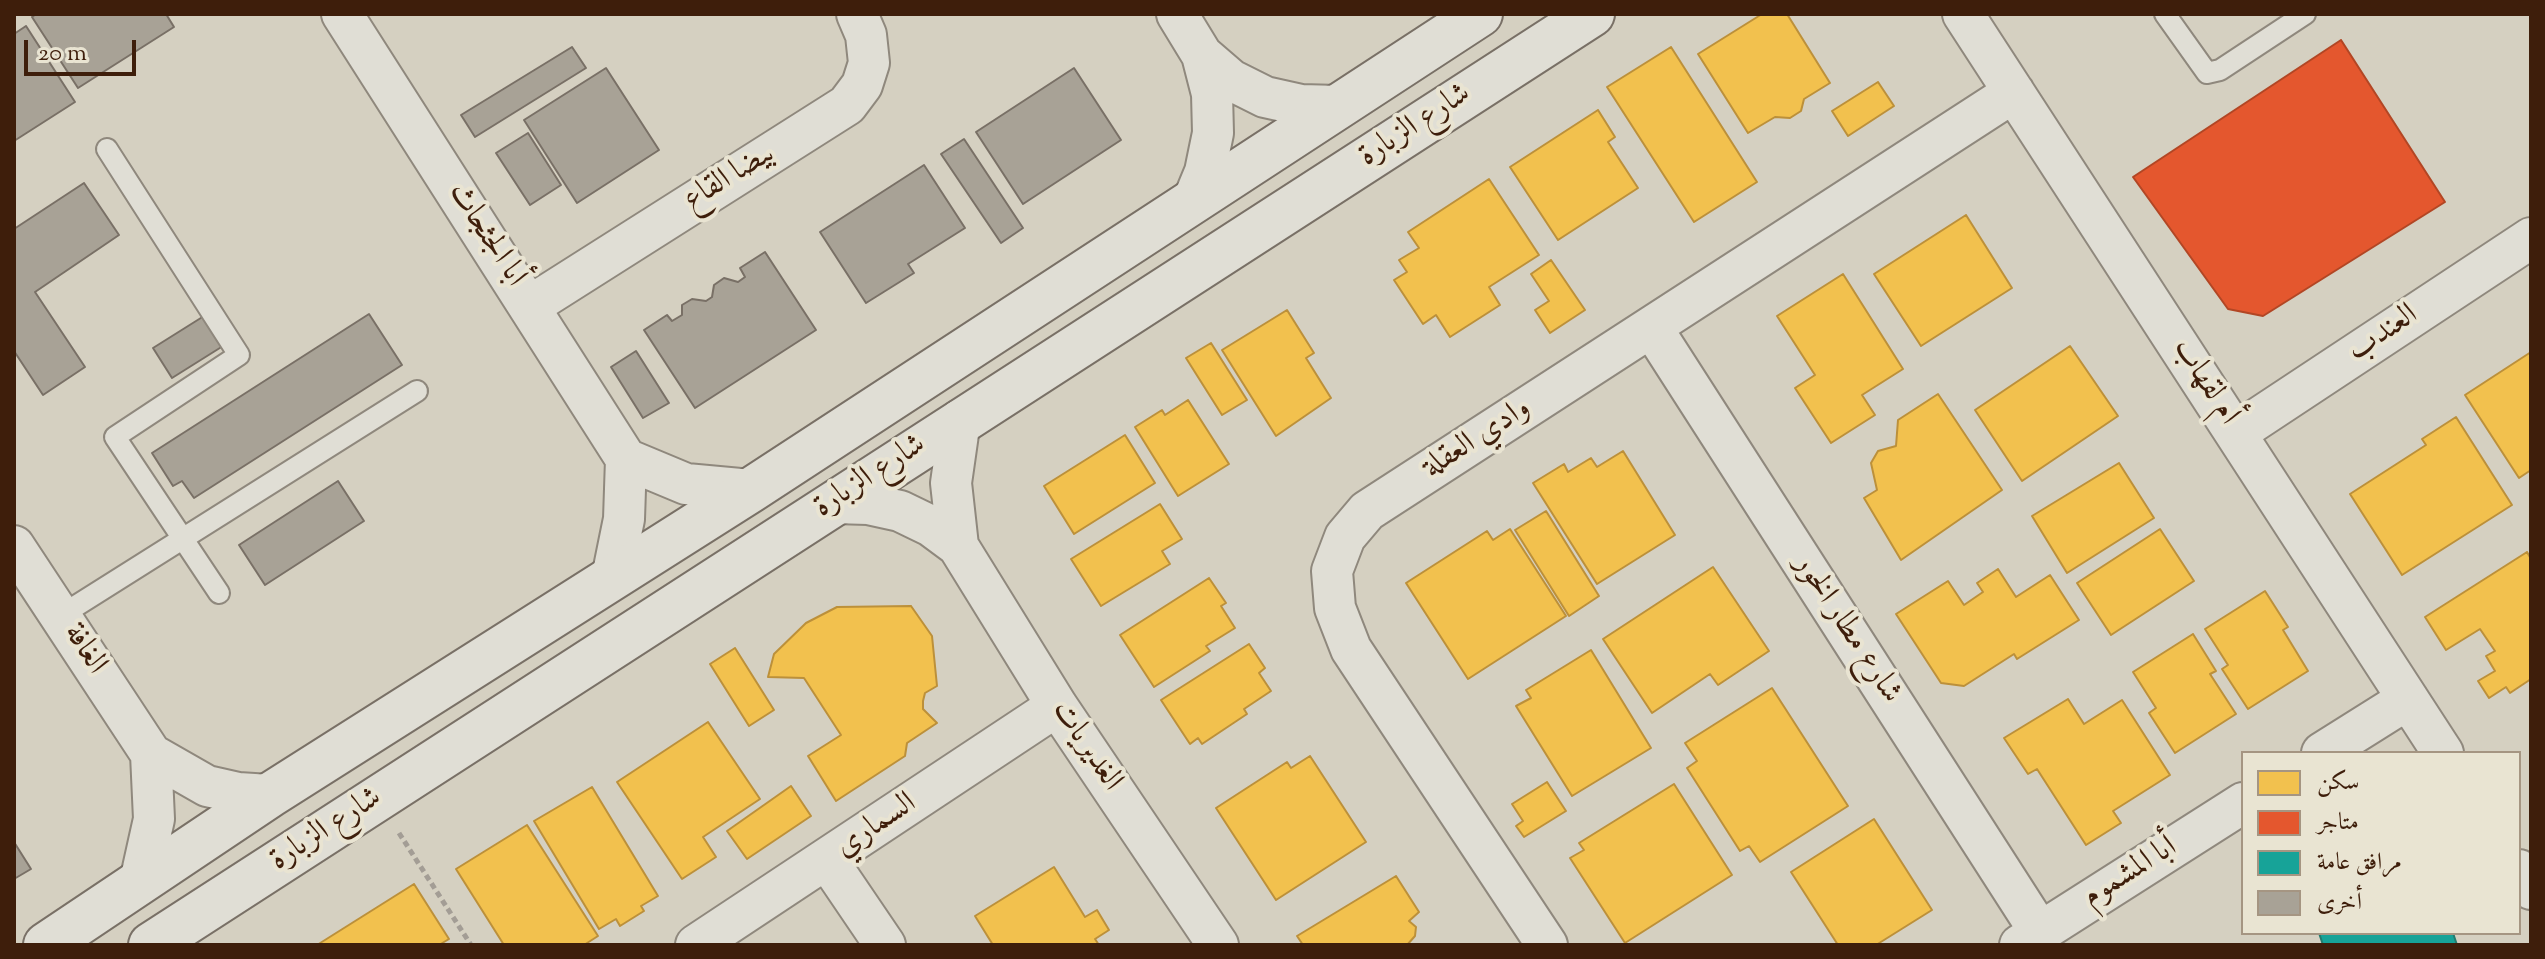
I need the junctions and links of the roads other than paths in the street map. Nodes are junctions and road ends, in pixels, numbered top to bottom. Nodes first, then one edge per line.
1 (342, 14) edge
2 (857, 14) edge
3 (1177, 14) edge
4 (1480, 14) edge
5 (1592, 14) edge
6 (2165, 14) edge
7 (2305, 14) edge
8 (1975, 18) edge
9 (1202, 55) junction
10 (2014, 92) junction
11 (1339, 106) junction
12 (107, 149) dead end
13 (1193, 201) junction
14 (2531, 238) edge
15 (530, 306) junction
16 (1652, 328) junction
17 (417, 391) dead end
18 (960, 420) junction
19 (2236, 433) junction
20 (626, 459) junction
21 (751, 490) junction
22 (834, 503) junction
23 (183, 539) junction
24 (14, 546) edge
25 (958, 546) junction
26 (612, 578) junction
27 (219, 593) dead end
28 (60, 616) junction
29 (2408, 699) junction
30 (1057, 706) junction
31 (2325, 751) edge
32 (2442, 751) edge
33 (151, 754) junction
34 (270, 795) junction
35 (2241, 804) edge
36 (828, 861) junction
37 (140, 882) junction
38 (2030, 938) edge
39 (46, 945) edge
40 (151, 945) edge
41 (696, 945) edge
42 (885, 945) edge
43 (1218, 945) edge
44 (1547, 945) edge

1 - 15 street, أبا الجثجاث
2 - 15 street, بيضا القاع
3 - 9 street
4 - 11 street, شارع الزبارة
5 - 18 street, شارع الزبارة
6 - 7 lane
8 - 10 street, أم لقهاب
9 - 11 street
9 - 13 street
10 - 16 street, وادي العقلة
10 - 19 street, أم لقهاب
11 - 13 street, شارع الزبارة
12 - 23 lane
13 - 21 street, شارع الزبارة
14 - 19 street, العندب
15 - 20 street, أبا الجثجاث
16 - 38 street, شارع مطار الخور
16 - 44 street, وادي العقلة
17 - 23 lane
18 - 22 street, شارع الزبارة
18 - 25 street, الغديريات
19 - 29 street, أم لقهاب
20 - 21 street
20 - 26 street
21 - 26 street, شارع الزبارة
22 - 25 street, الغديريات
22 - 40 street, شارع الزبارة
23 - 27 lane
23 - 28 lane
24 - 28 street, الغافة
25 - 30 street, الغديريات
26 - 34 street, شارع الزبارة
28 - 33 street, الغافة
29 - 31 street
29 - 32 street, أم لقهاب
30 - 36 street, السماري
30 - 43 street, الغديريات
33 - 34 street, الغافة
33 - 37 street
34 - 37 street, شارع الزبارة
35 - 38 street, أبا المشموم
36 - 41 street, السماري
36 - 42 street
37 - 39 street, شارع الزبارة

